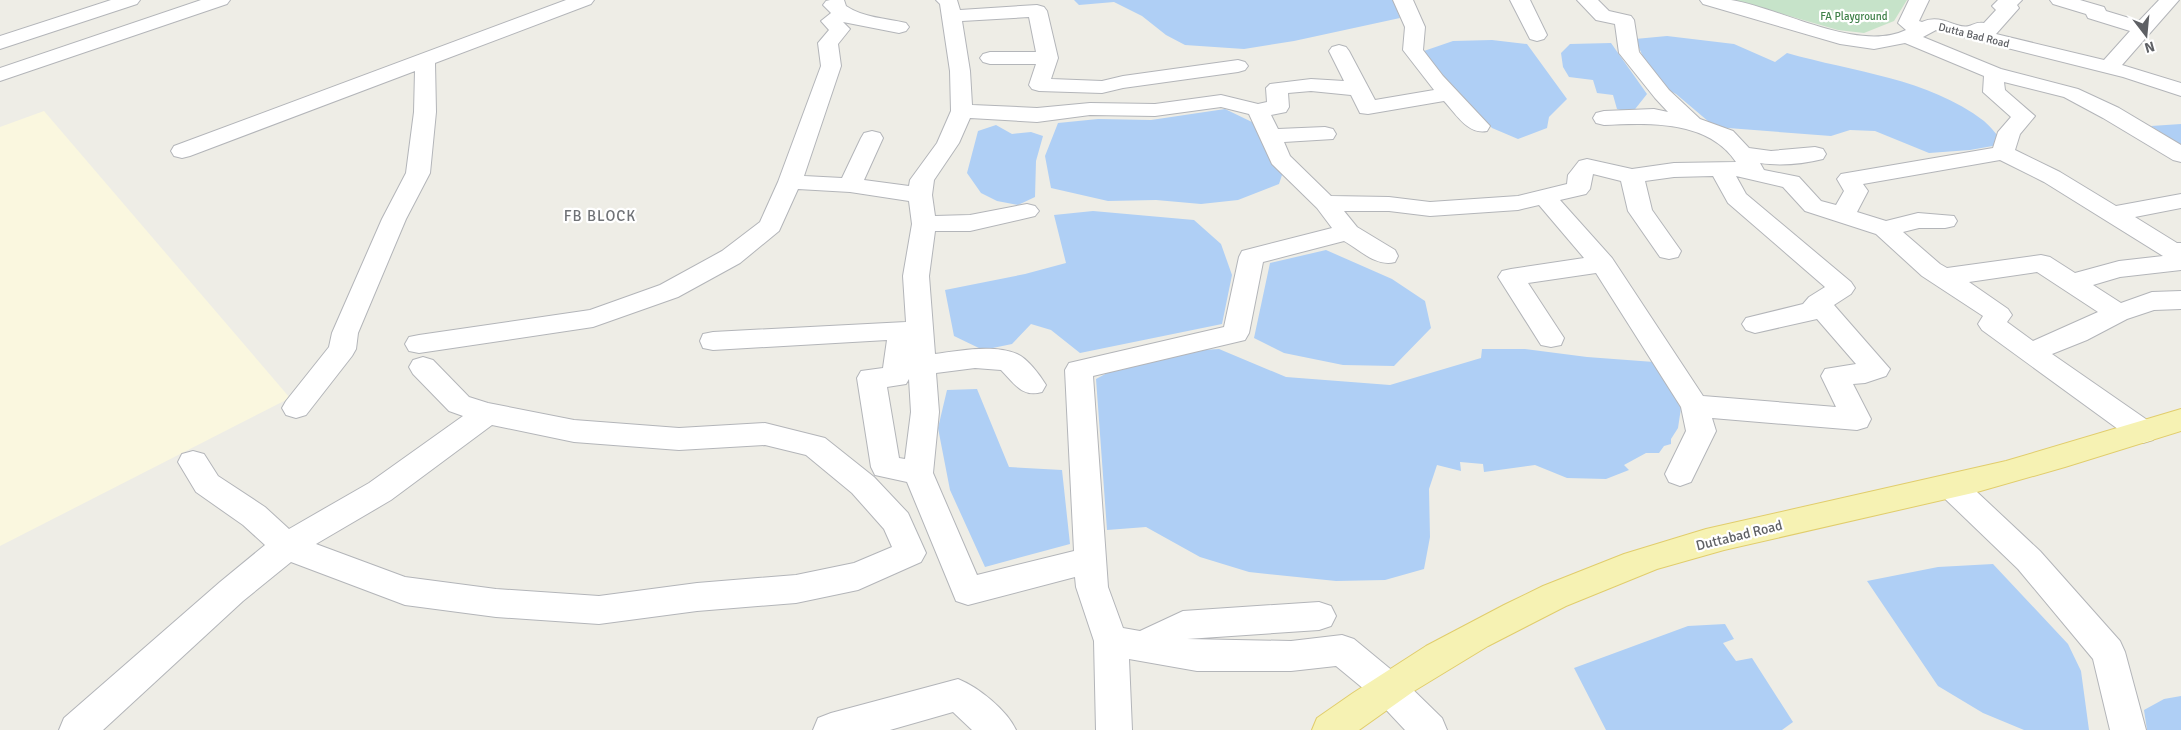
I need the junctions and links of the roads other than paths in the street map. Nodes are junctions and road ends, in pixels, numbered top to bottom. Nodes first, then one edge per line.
1 (130, 0) edge
2 (220, 0) edge
3 (584, 0) edge
4 (1403, 0) edge
5 (1520, 0) edge
6 (1587, 0) edge
7 (1710, 0) edge
8 (1919, 0) edge
9 (2012, 0) edge
10 (2060, 0) edge
11 (2168, 0) edge
12 (90, 6) edge
13 (842, 7) edge
14 (949, 8) edge
15 (899, 27) dead end
16 (2143, 29) junction
17 (1914, 34) junction
18 (1972, 34) junction
19 (119, 35) junction
20 (1537, 35) dead end
21 (0, 43) edge
22 (1338, 50) dead end
23 (990, 58) dead end
24 (1048, 58) junction
25 (425, 60) junction
26 (1238, 66) dead end
27 (2108, 68) junction
28 (1994, 73) junction
29 (0, 75) edge
30 (1039, 85) junction
31 (1360, 90) junction
32 (2181, 90) edge
33 (1450, 94) junction
34 (1258, 110) junction
35 (962, 111) junction
36 (1037, 115) junction
37 (1604, 118) dead end
38 (1692, 124) junction
39 (1479, 126) dead end
40 (1325, 134) dead end
41 (1270, 136) junction
42 (872, 138) dead end
43 (182, 151) dead end
44 (2003, 152) junction
45 (1815, 154) dead end
46 (2181, 155) edge
47 (1731, 162) junction
48 (1632, 176) junction
49 (790, 182) junction
50 (850, 185) junction
51 (920, 195) junction
52 (1544, 197) junction
53 (2181, 202) edge
54 (1325, 203) junction
55 (1028, 211) dead end
56 (2113, 214) junction
57 (1843, 215) junction
58 (1945, 221) dead end
59 (924, 224) junction
60 (1885, 229) junction
61 (1348, 232) junction
62 (1668, 251) dead end
63 (2181, 251) edge
64 (1386, 256) dead end
65 (2181, 262) edge
66 (1603, 264) junction
67 (1944, 277) junction
68 (2071, 283) junction
69 (2181, 300) edge
70 (1818, 303) junction
71 (2118, 313) junction
72 (1755, 324) dead end
73 (1551, 338) dead end
74 (713, 341) dead end
75 (2031, 352) junction
76 (921, 366) junction
77 (1032, 385) dead end
78 (1695, 406) junction
79 (296, 408) dead end
80 (487, 413) junction
81 (2168, 426) edge
82 (193, 462) dead end
83 (918, 473) junction
84 (1680, 474) dead end
85 (1951, 486) junction
86 (287, 546) junction
87 (1091, 560) junction
88 (1319, 616) dead end
89 (1111, 641) junction
90 (1144, 646) junction
91 (1388, 688) junction
92 (76, 730) edge
93 (831, 730) edge
94 (998, 730) edge
95 (1114, 730) edge
96 (1330, 730) edge
97 (1429, 730) edge
98 (2128, 730) edge

1 - 12 street
2 - 19 street
3 - 25 street
4 - 33 street
5 - 20 street
6 - 38 street
7 - 17 street, Dutta Bad Road
8 - 17 street
9 - 18 street
10 - 16 street
11 - 16 street
12 - 19 street
12 - 21 street
13 - 15 street
13 - 49 street
14 - 24 street
14 - 35 street
16 - 27 street
17 - 18 street, Dutta Bad Road
17 - 28 street
18 - 27 street, Dutta Bad Road
19 - 29 street
22 - 31 street
23 - 24 street
24 - 30 street
25 - 43 street
25 - 79 street
26 - 30 street
27 - 32 street, Dutta Bad Road
28 - 44 street
28 - 46 street
30 - 36 street
31 - 33 street
31 - 34 street
33 - 39 street
34 - 36 street
34 - 41 street
35 - 36 street
35 - 51 street
37 - 38 street
38 - 47 street
40 - 41 street
41 - 54 street
42 - 50 street
44 - 56 street
44 - 57 street
45 - 47 street
47 - 48 street
47 - 57 street
47 - 70 street
48 - 52 street
48 - 62 street
49 - 50 street
49 - 80 street
50 - 51 street
51 - 59 street
52 - 54 street
52 - 66 street
53 - 56 street
54 - 61 street
55 - 59 street
56 - 63 street
57 - 60 street
58 - 60 street
59 - 76 street
60 - 67 street
61 - 64 street
61 - 87 street
65 - 68 street
66 - 73 street
66 - 78 street
67 - 68 street
67 - 75 street
68 - 71 street
69 - 71 street
70 - 72 street
70 - 78 street
71 - 75 street
74 - 83 street
75 - 81 street
76 - 77 street
76 - 83 street
78 - 84 street
80 - 86 street
80 - 86 street
81 - 85 main road, Duttabad Road
82 - 86 street
83 - 87 street
85 - 91 main road, Duttabad Road
85 - 98 street
86 - 92 street
87 - 89 street
88 - 90 street
89 - 90 street
89 - 95 street
90 - 91 street
91 - 96 main road, Duttabad Road
91 - 97 street
93 - 94 street

